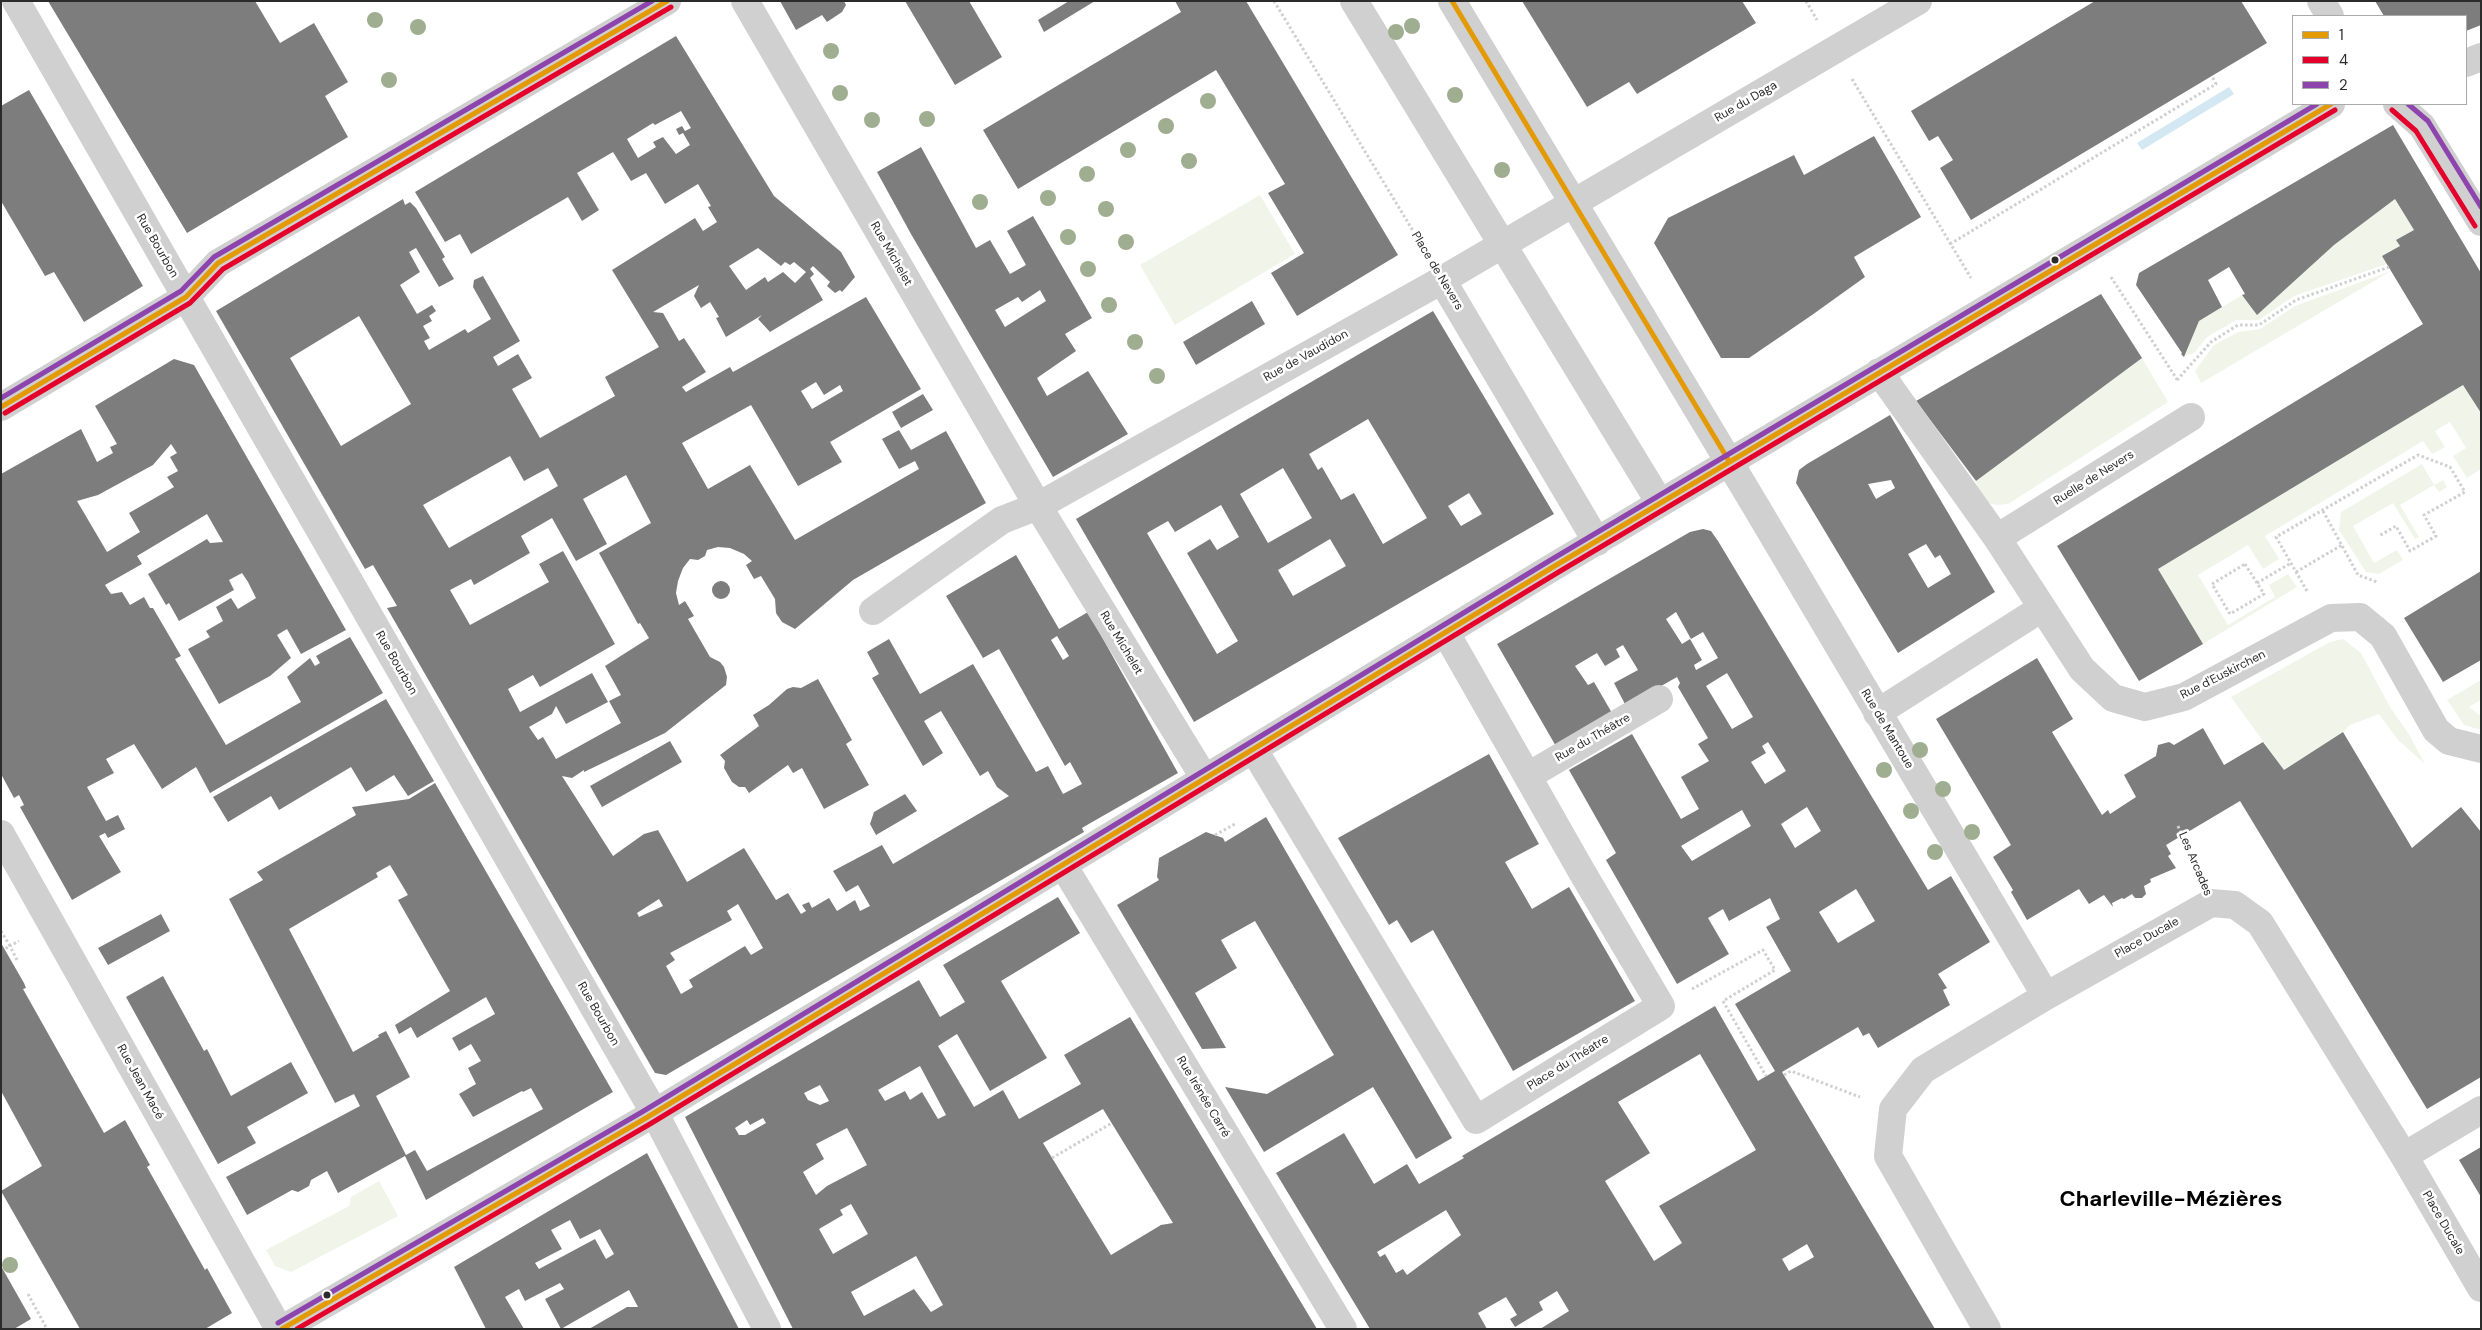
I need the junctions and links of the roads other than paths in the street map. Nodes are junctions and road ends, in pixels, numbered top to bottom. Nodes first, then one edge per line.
1 (16, 1) edge
2 (667, 1) edge
3 (744, 1) edge
4 (1354, 1) edge
5 (1452, 1) edge
6 (1918, 1) edge
7 (2321, 1) edge
8 (2329, 15) edge
9 (2481, 57) edge
10 (2467, 63) edge
11 (2329, 105) edge
12 (2398, 105) edge
13 (1574, 203) junction
14 (2481, 222) edge
15 (1502, 245) junction
16 (1442, 280) junction
17 (186, 297) junction
18 (1879, 372) junction
19 (1, 407) edge
20 (2191, 417) dead end
21 (1729, 462) junction
22 (1660, 503) junction
23 (1038, 506) junction
24 (1998, 538) junction
25 (1596, 542) junction
26 (2042, 608) junction
27 (873, 611) dead end
28 (1446, 632) junction
29 (1659, 699) dead end
30 (1877, 713) junction
31 (2481, 749) edge
32 (1254, 750) junction
33 (1528, 776) junction
34 (1204, 779) junction
35 (1, 834) edge
36 (1063, 865) junction
37 (2046, 996) junction
38 (2481, 1110) edge
39 (654, 1112) junction
40 (2404, 1156) junction
41 (2481, 1288) edge
42 (281, 1329) edge
43 (767, 1329) edge
44 (1343, 1329) edge
45 (1987, 1329) edge

1 - 17 street, Rue Bourbon
2 - 17 street
3 - 23 street, Rue Michelet
4 - 15 street
5 - 13 street, Rue de Mantoue
6 - 13 street, Rue du Daga
7 - 8 street
9 - 10 street
11 - 18 street
12 - 14 street
13 - 15 street, Rue de Vaudidon
13 - 21 street, Rue de Mantoue
15 - 16 street, Rue de Vaudidon
15 - 22 street
16 - 23 street, Rue de Vaudidon
16 - 25 street, Place de Nevers
17 - 19 street
17 - 39 street, Rue Bourbon
18 - 21 street
18 - 24 street
20 - 24 street, Ruelle de Nevers
21 - 22 street
21 - 30 street, Rue de Mantoue
22 - 25 street
23 - 27 street
23 - 34 street, Rue Michelet
24 - 26 street
25 - 28 street
26 - 30 street
26 - 31 street, Rue d'Euskirchen
28 - 32 street
28 - 33 street, Place du Théatre
29 - 33 street, Rue du Théâtre
30 - 37 street, Rue de Mantoue
32 - 33 street, Place du Théatre
32 - 34 street
34 - 36 street
35 - 42 street, Rue Jean Macé
36 - 39 street
36 - 44 street, Rue Irénée Carré
37 - 40 street, Place Ducale
37 - 45 street, Place Ducale
38 - 40 street
39 - 42 street
39 - 43 street, Rue Bourbon
40 - 41 street, Place Ducale

